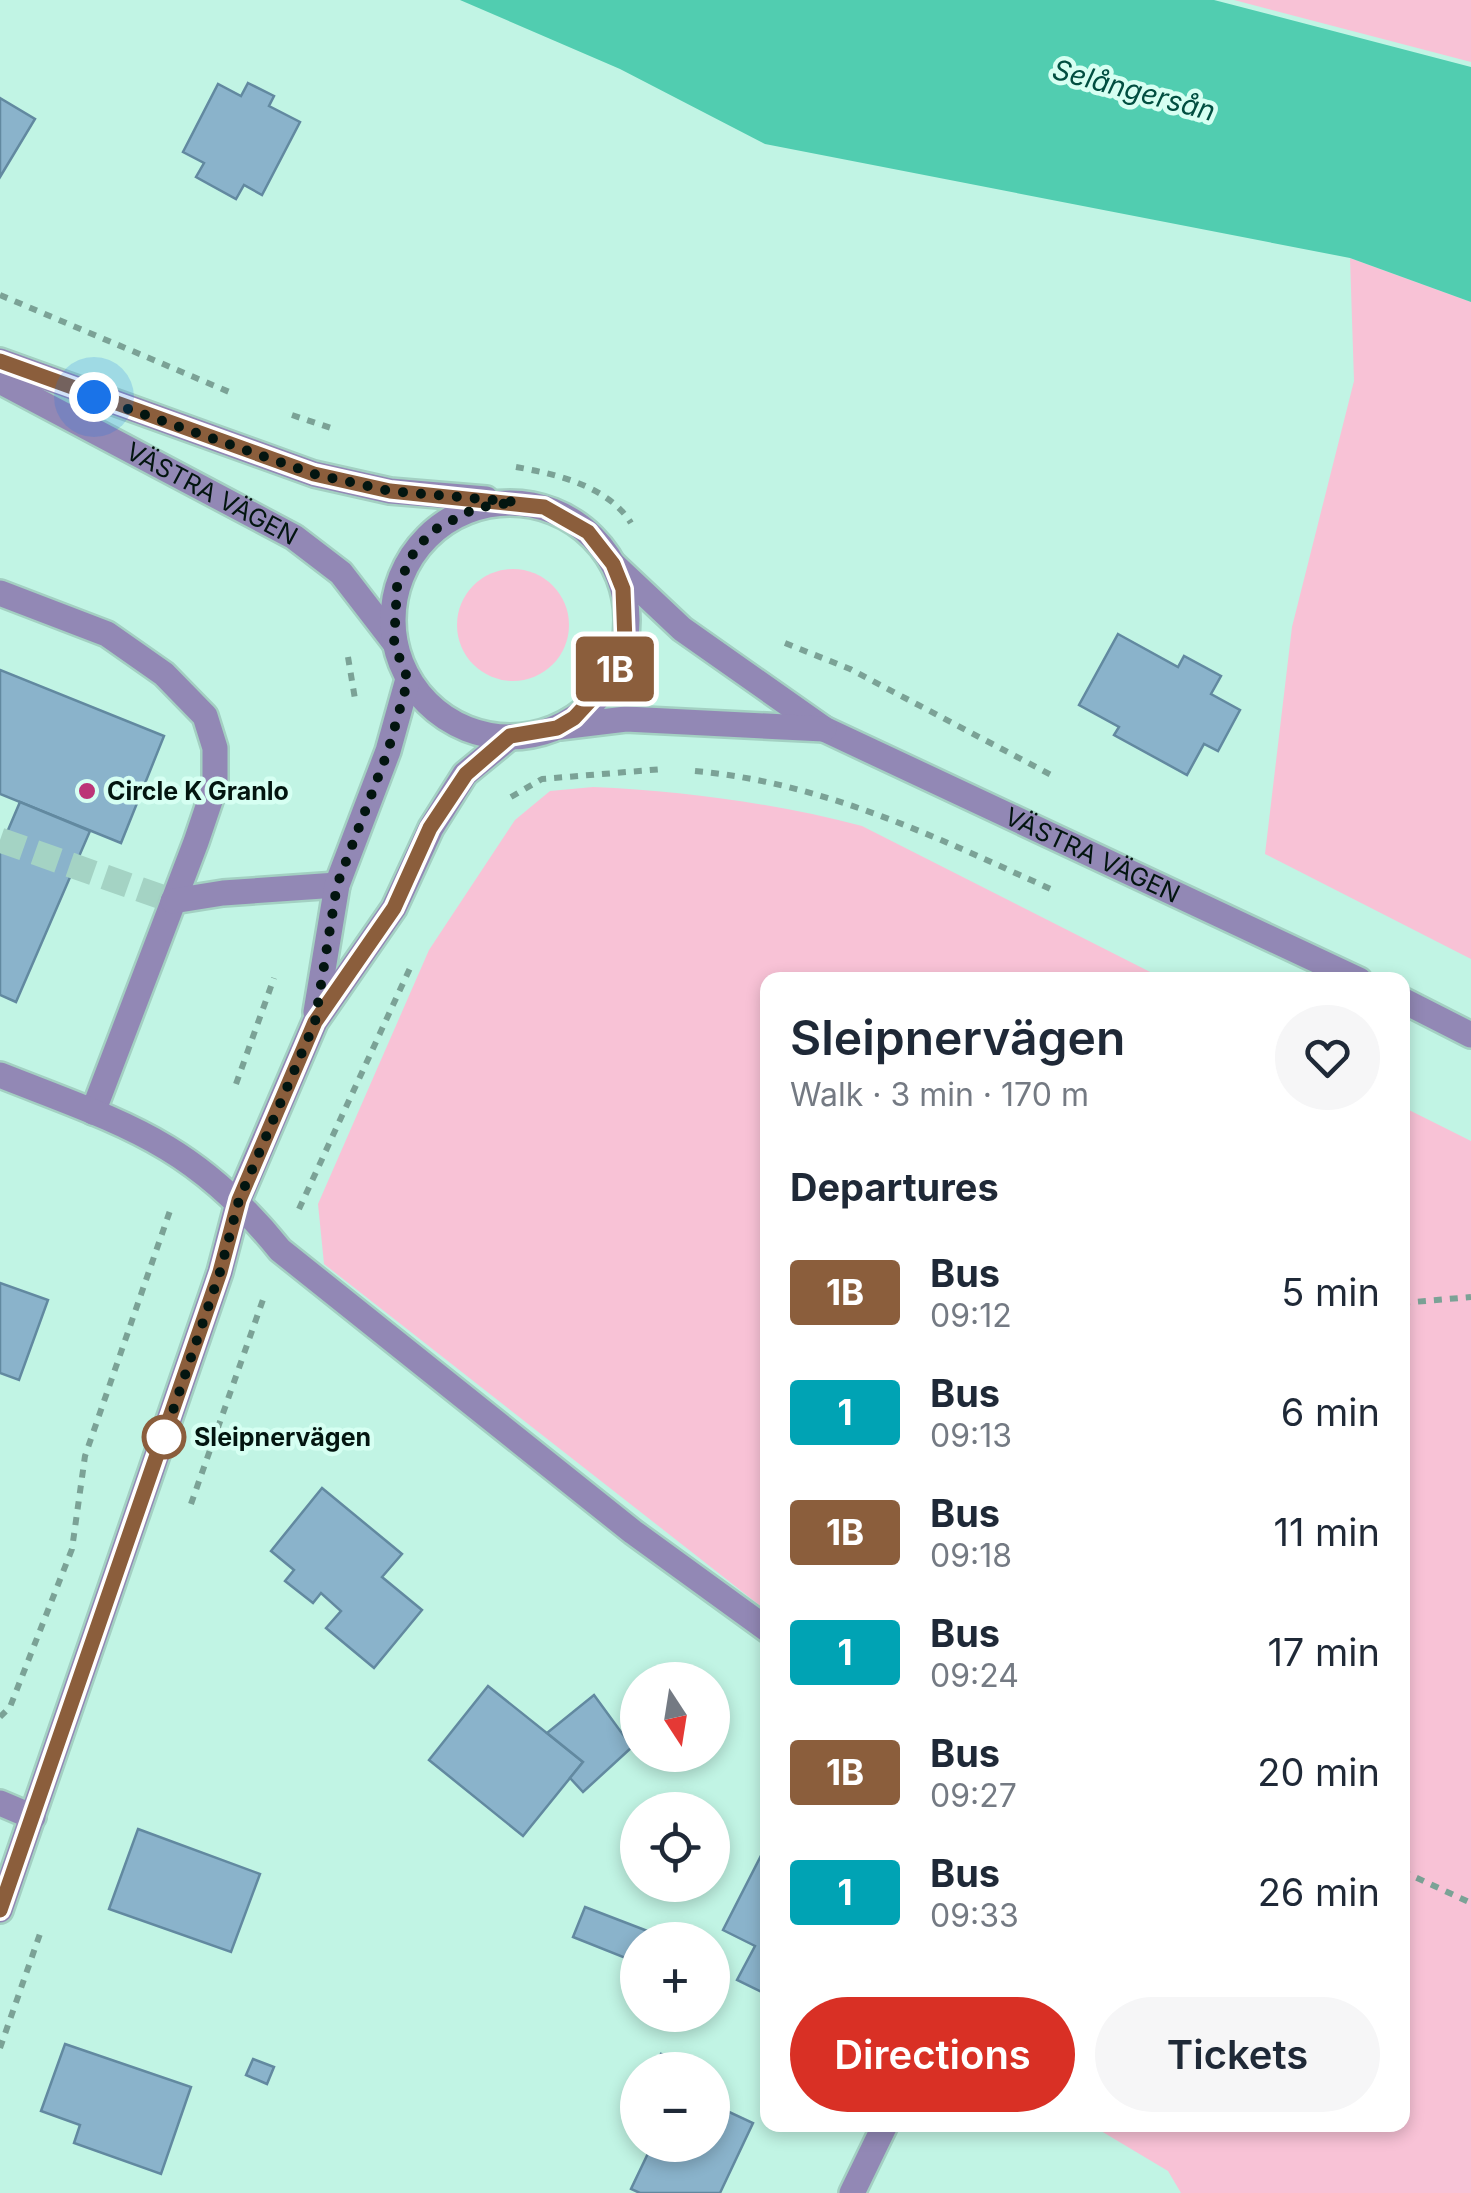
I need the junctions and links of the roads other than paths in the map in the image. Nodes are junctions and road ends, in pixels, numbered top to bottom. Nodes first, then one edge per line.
1 (0, 361) edge
2 (0, 381) edge
3 (516, 502) junction
4 (613, 564) junction
5 (0, 594) edge
6 (394, 644) junction
7 (408, 680) junction
8 (557, 728) junction
9 (824, 729) junction
10 (510, 736) junction
11 (337, 885) junction
12 (172, 902) junction
13 (1342, 972) edge
14 (1410, 1004) edge
15 (315, 1022) junction
16 (1471, 1035) edge
17 (0, 1075) edge
18 (93, 1112) junction
19 (239, 1200) junction
20 (760, 1624) edge
21 (0, 1803) edge
22 (33, 1817) junction
23 (0, 1910) edge
24 (882, 2132) edge
25 (852, 2193) edge

1 - 3 street, VÄSTRA VÄGEN
2 - 6 street, VÄSTRA VÄGEN
3 - 4 street
3 - 6 street
4 - 8 street
4 - 9 street, VÄSTRA VÄGEN
5 - 12 street
6 - 7 street
7 - 10 street
7 - 11 street
8 - 9 street, VÄSTRA VÄGEN
8 - 10 street
9 - 13 street, VÄSTRA VÄGEN
10 - 15 street
11 - 12 street
11 - 15 street
12 - 18 street
14 - 16 street
15 - 19 street
17 - 18 street
18 - 19 street
19 - 20 street
19 - 22 street
21 - 22 street
22 - 23 street
24 - 25 street

